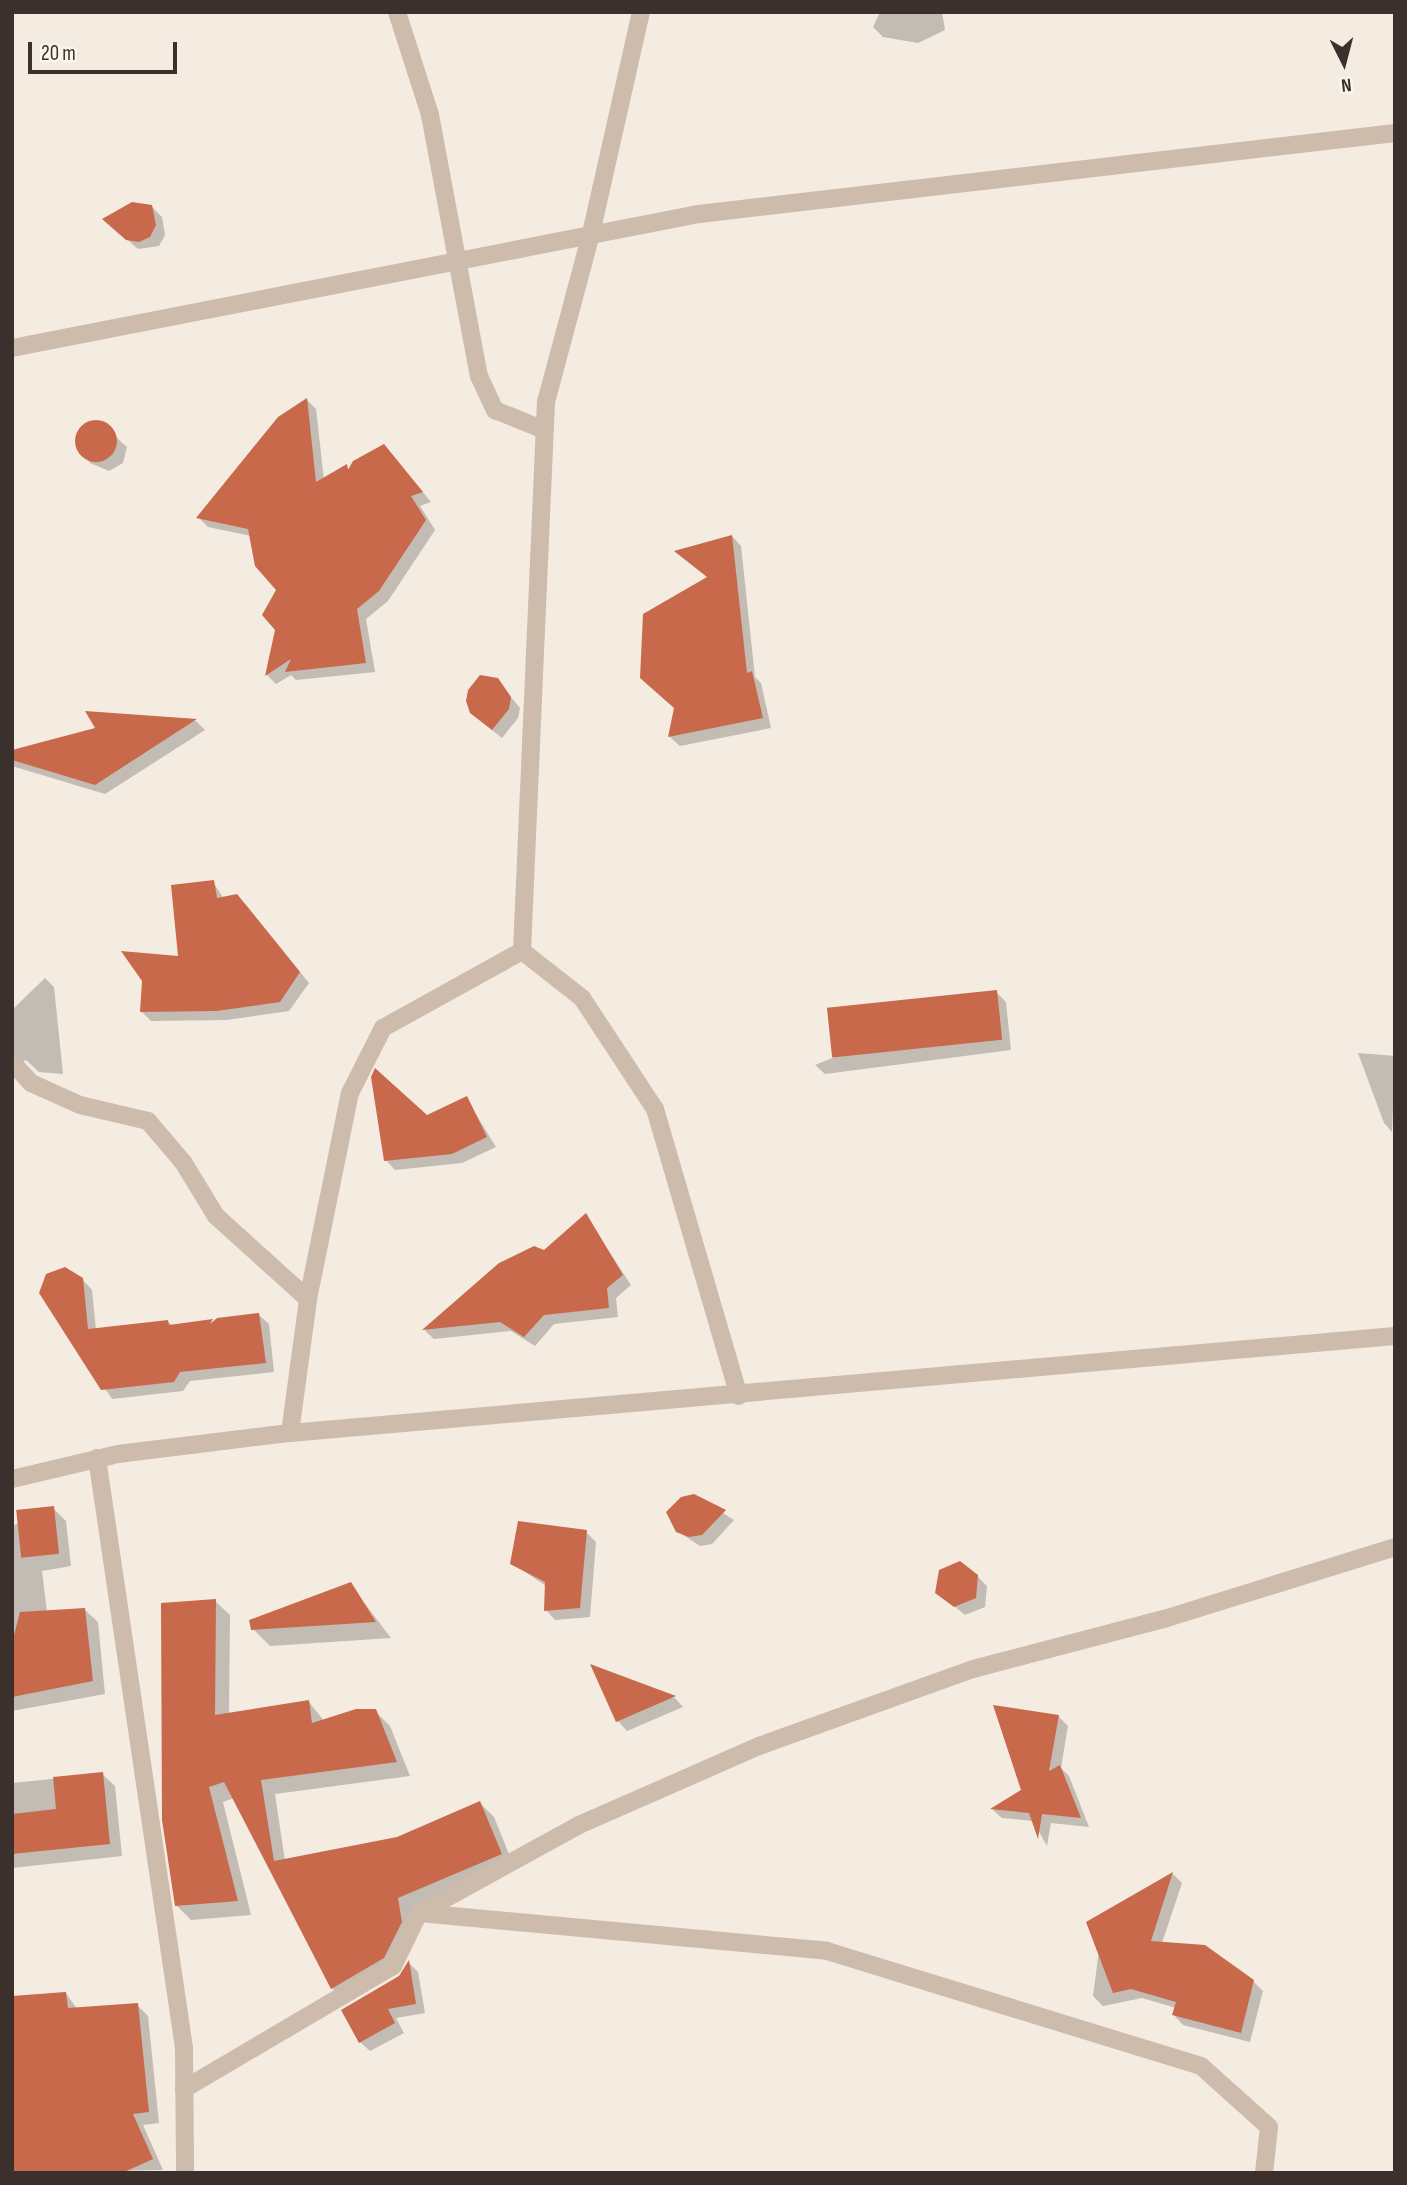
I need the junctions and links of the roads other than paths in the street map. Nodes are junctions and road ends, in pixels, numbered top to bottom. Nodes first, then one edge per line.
1 (397, 12) edge
2 (641, 12) edge
3 (1395, 133) edge
4 (590, 237) junction
5 (460, 264) junction
6 (12, 348) edge
7 (544, 430) junction
8 (522, 951) junction
9 (12, 1062) edge
10 (308, 1299) junction
11 (1395, 1336) edge
12 (739, 1396) junction
13 (290, 1433) junction
14 (97, 1458) junction
15 (12, 1479) edge
16 (1395, 1547) edge
17 (419, 1913) junction
18 (184, 2090) junction
19 (185, 2173) edge
20 (1264, 2173) edge

1 - 5 street
2 - 4 street
3 - 4 street
4 - 5 street
4 - 7 street
5 - 6 street
5 - 7 street
7 - 8 street
8 - 10 street
8 - 12 street
9 - 10 street
10 - 13 street
11 - 12 street
12 - 13 street
13 - 14 street
14 - 15 street
14 - 18 street
16 - 17 street
17 - 18 street
17 - 20 street
18 - 19 street

